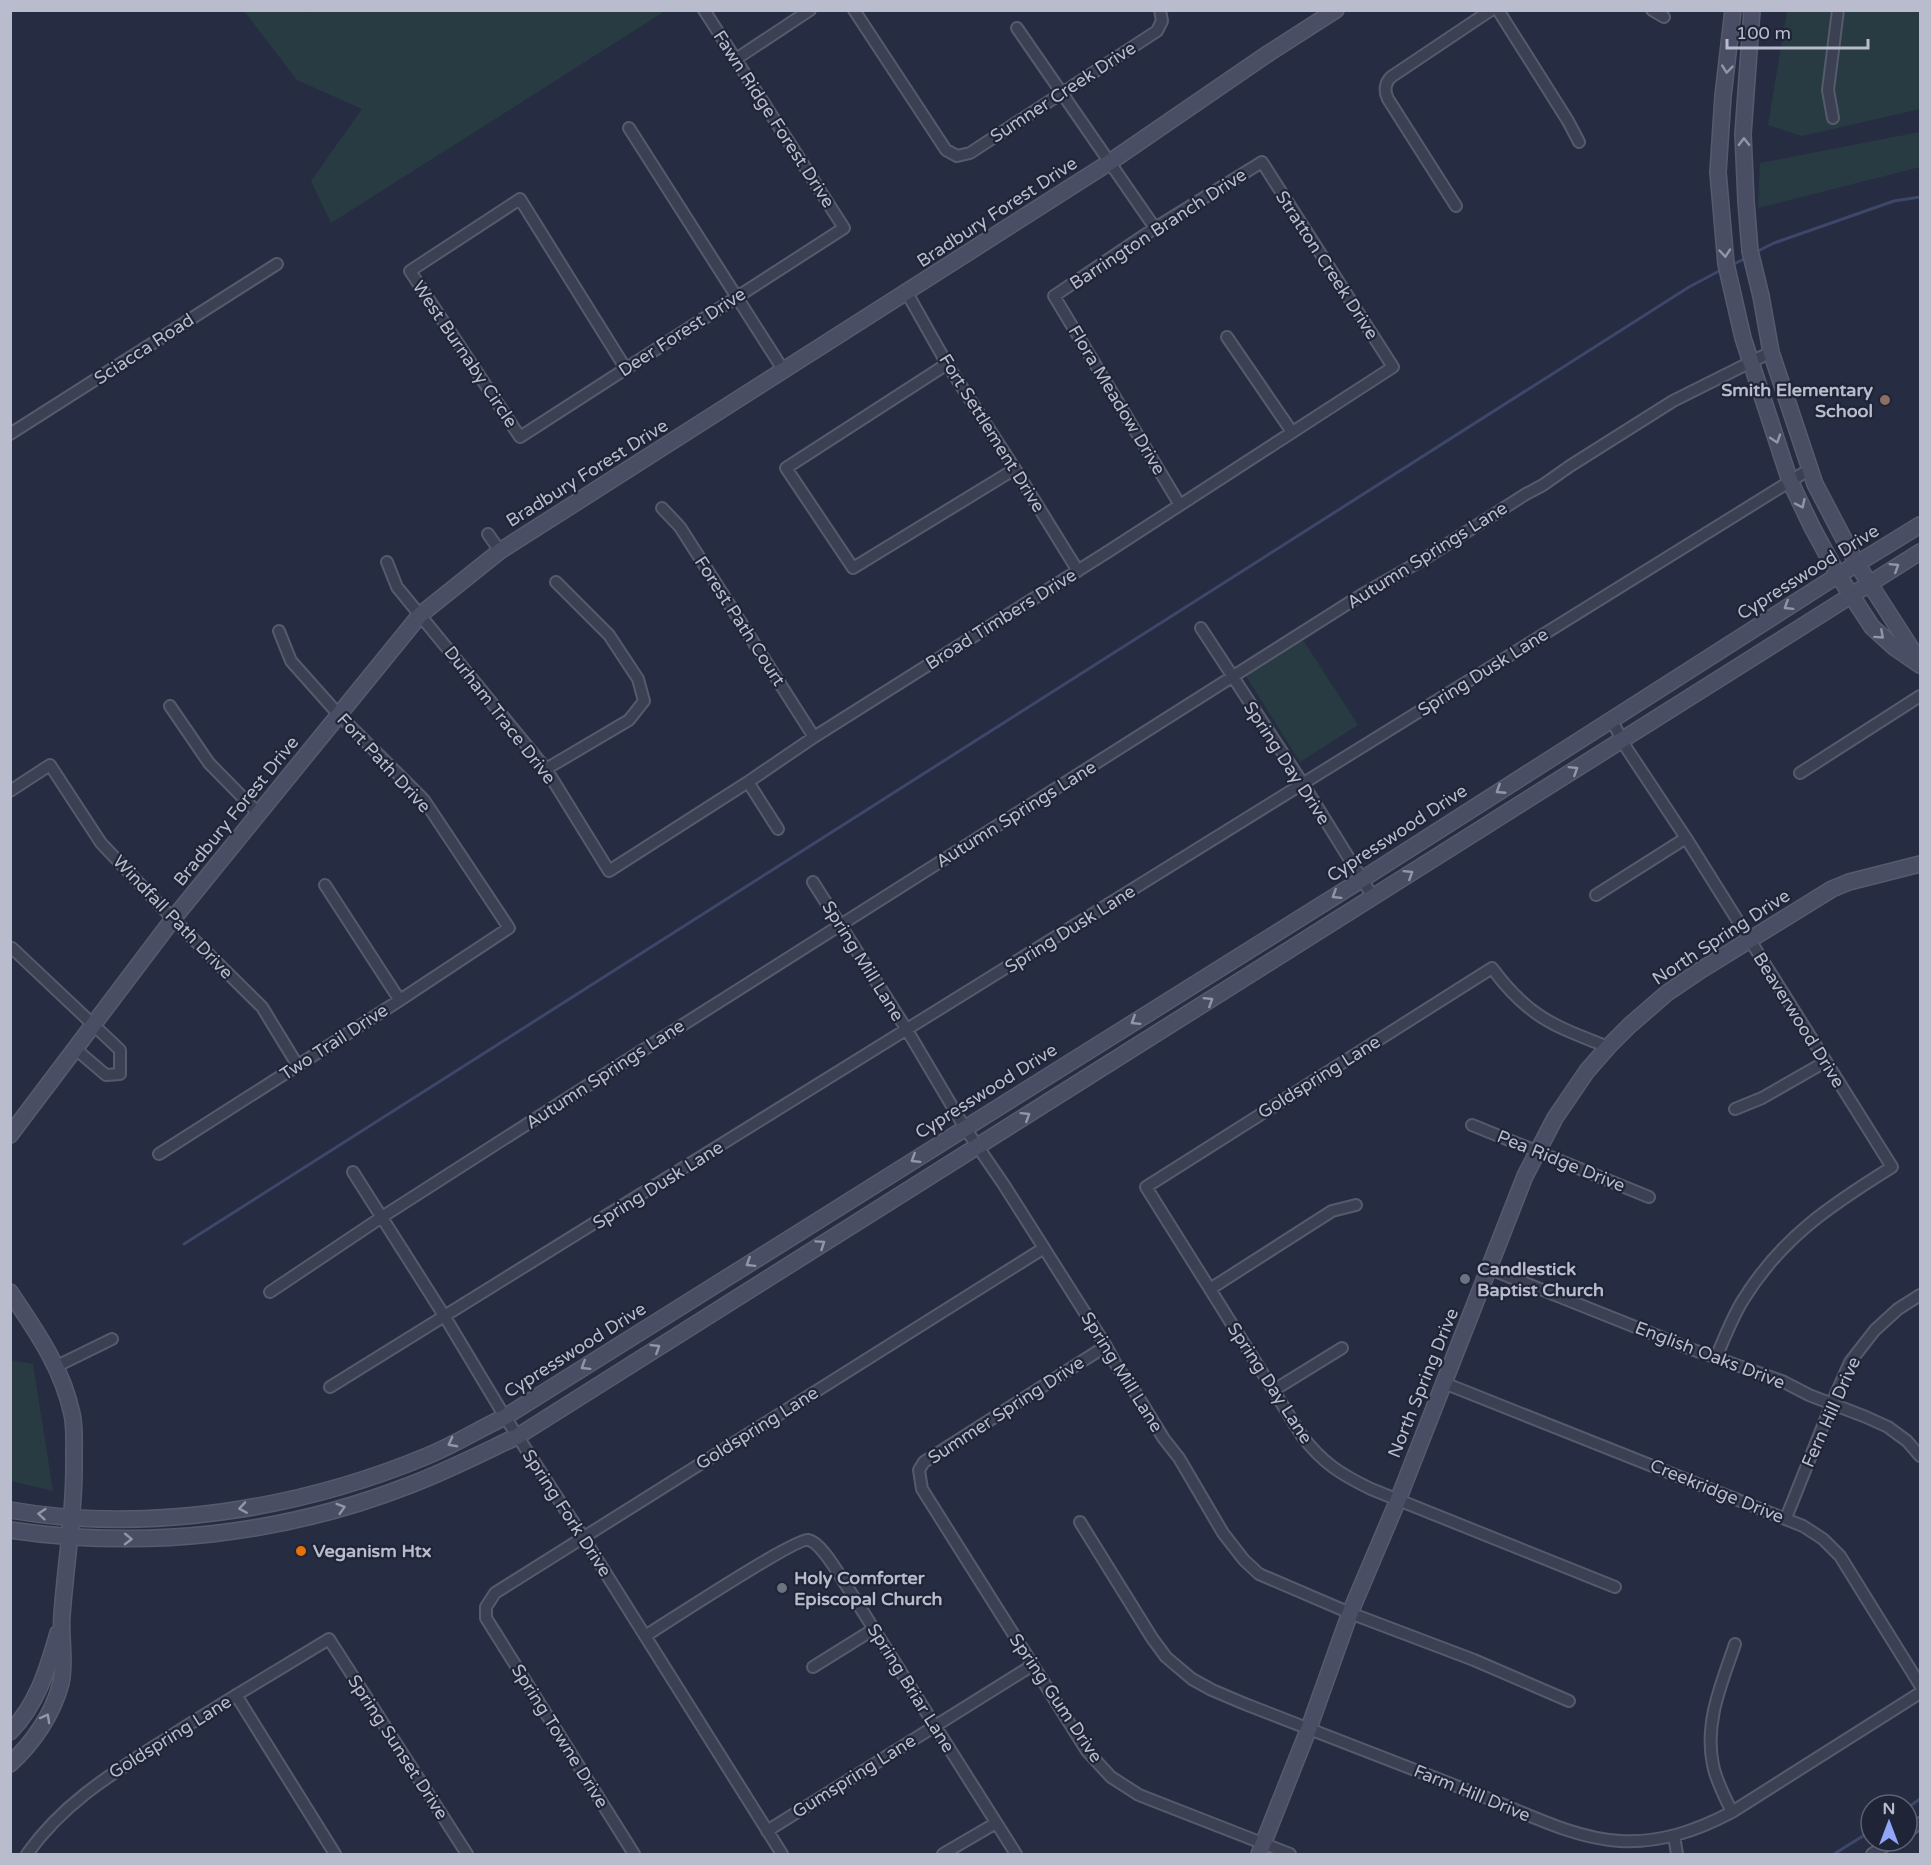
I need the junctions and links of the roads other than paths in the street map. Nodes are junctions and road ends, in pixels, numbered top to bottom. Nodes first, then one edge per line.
1 (704, 10) edge
2 (810, 10) edge
3 (854, 10) edge
4 (1336, 10) edge
5 (1491, 10) edge
6 (1498, 10) edge
7 (1652, 10) edge
8 (1733, 10) edge
9 (1752, 10) edge
10 (1838, 10) edge
11 (1161, 16) edge
12 (1664, 17) dead end
13 (1017, 28) dead end
14 (736, 59) junction
15 (1062, 93) junction
16 (1833, 118) dead end
17 (628, 128) dead end
18 (1579, 142) dead end
19 (1110, 162) junction
20 (1262, 162) joint
21 (1456, 206) dead end
22 (844, 228) joint
23 (1155, 228) junction
24 (277, 264) dead end
25 (907, 293) junction
26 (1054, 296) joint
27 (737, 297) junction
28 (1227, 337) dead end
29 (1771, 352) junction
30 (1751, 362) junction
31 (947, 364) junction
32 (1393, 367) joint
33 (626, 369) junction
34 (784, 371) junction
35 (1292, 432) junction
36 (10, 434) edge
37 (520, 436) joint
38 (1015, 469) junction
39 (1810, 469) junction
40 (1790, 481) junction
41 (1180, 505) junction
42 (662, 508) dead end
43 (1920, 525) edge
44 (488, 534) dead end
45 (500, 551) junction
46 (1920, 552) edge
47 (387, 562) dead end
48 (1857, 564) junction
49 (1078, 571) junction
50 (1838, 575) junction
51 (556, 582) dead end
52 (1870, 583) junction
53 (1850, 596) junction
54 (420, 615) junction
55 (1201, 628) dead end
56 (279, 630) dead end
57 (1920, 664) edge
58 (1232, 677) junction
59 (1920, 696) edge
60 (170, 706) dead end
61 (339, 715) junction
62 (1611, 719) junction
63 (814, 736) junction
64 (1622, 739) junction
65 (546, 769) junction
66 (1800, 773) dead end
67 (748, 782) junction
68 (1303, 784) junction
69 (10, 791) edge
70 (262, 810) junction
71 (778, 829) dead end
72 (1686, 838) junction
73 (1920, 864) edge
74 (609, 871) joint
75 (1361, 880) junction
76 (813, 882) dead end
77 (325, 885) dead end
78 (1596, 895) dead end
79 (1373, 897) junction
80 (173, 919) junction
81 (840, 925) junction
82 (508, 928) joint
83 (1749, 940) junction
84 (12, 948) dead end
85 (397, 1002) junction
86 (1163, 1003) junction
87 (1176, 1022) junction
88 (92, 1024) junction
89 (907, 1030) junction
90 (76, 1046) junction
91 (1608, 1047) junction
92 (1825, 1062) junction
93 (298, 1066) junction
94 (1735, 1109) dead end
95 (1472, 1125) dead end
96 (965, 1128) junction
97 (10, 1135) edge
98 (977, 1147) junction
99 (1537, 1151) junction
100 (159, 1154) dead end
101 (352, 1172) dead end
102 (1146, 1187) joint
103 (1649, 1197) dead end
104 (1356, 1205) dead end
105 (382, 1217) junction
106 (1044, 1248) junction
107 (1490, 1269) junction
108 (729, 1277) junction
109 (1210, 1289) junction
110 (10, 1292) edge
111 (270, 1292) dead end
112 (1920, 1295) edge
113 (740, 1296) junction
114 (445, 1317) junction
115 (112, 1339) dead end
116 (1106, 1346) junction
117 (1342, 1348) dead end
118 (1716, 1358) junction
119 (57, 1366) junction
120 (1444, 1383) junction
121 (330, 1387) dead end
122 (1274, 1390) junction
123 (1832, 1403) junction
124 (505, 1417) junction
125 (518, 1436) junction
126 (1920, 1456) edge
127 (921, 1482) joint
128 (295, 1498) junction
129 (1398, 1500) junction
130 (10, 1510) edge
131 (73, 1516) junction
132 (1786, 1518) junction
133 (300, 1520) junction
134 (1080, 1522) dead end
135 (10, 1530) edge
136 (69, 1537) junction
137 (584, 1537) junction
138 (1615, 1587) dead end
139 (1350, 1613) junction
140 (62, 1618) junction
141 (486, 1618) joint
142 (874, 1629) junction
143 (645, 1635) junction
144 (329, 1639) joint
145 (1735, 1644) dead end
146 (1033, 1665) junction
147 (813, 1667) dead end
148 (1920, 1685) edge
149 (1920, 1693) edge
150 (236, 1695) junction
151 (1569, 1701) dead end
152 (935, 1725) junction
153 (1309, 1728) junction
154 (10, 1732) edge
155 (10, 1764) edge
156 (1732, 1812) junction
157 (996, 1823) junction
158 (767, 1831) junction
159 (1674, 1836) junction
160 (1260, 1849) edge
161 (27, 1854) edge
162 (335, 1854) edge
163 (467, 1854) edge
164 (634, 1854) edge
165 (782, 1854) edge
166 (943, 1854) edge
167 (1016, 1854) edge
168 (1290, 1854) edge
169 (1677, 1854) edge

1 - 14 street, Fawn Ridge Forest Drive
2 - 14 street
3 - 15 street, Sumner Creek Drive
4 - 19 street, Bradbury Forest Drive
5 - 21 street
6 - 18 street
7 - 12 street
8 -> 30 street
29 -> 9 street
10 - 16 street
11 - 15 street, Sumner Creek Drive
13 - 15 street
14 - 22 street, Fawn Ridge Forest Drive
15 - 19 street
17 - 27 street
19 - 23 street
19 - 25 street, Bradbury Forest Drive
20 - 23 street, Barrington Branch Drive
20 - 32 street, Stratton Creek Drive
22 - 27 street, Deer Forest Drive
23 - 26 street, Barrington Branch Drive
24 - 36 street, Sciacca Road
25 - 31 street, Fort Settlement Drive
25 - 34 street, Bradbury Forest Drive
26 - 41 street, Flora Meadow Drive
27 - 33 street, Deer Forest Drive
27 - 34 street
28 - 35 street
29 - 30 street, Autumn Springs Lane
29 - 39 street
30 -> 40 street
30 - 58 street, Autumn Springs Lane
31 - 38 street, Fort Settlement Drive
31 - 38 street
32 - 35 street, Broad Timbers Drive
33 - 37 street, Deer Forest Drive
33 - 37 street, West Burnaby Circle
34 - 45 street, Bradbury Forest Drive
35 - 41 street, Broad Timbers Drive
38 - 49 street, Fort Settlement Drive
39 - 40 street, Spring Dusk Lane
39 - 48 street
40 -> 50 street
40 - 68 street, Spring Dusk Lane
41 - 49 street, Broad Timbers Drive
42 - 63 street, Forest Path Court
43 - 48 street, Cypresswood Drive
44 - 45 street
45 - 54 street, Bradbury Forest Drive
52 -> 46 street
47 - 54 street, Durham Trace Drive
48 - 50 street, Cypresswood Drive
48 - 52 street
49 - 63 street, Broad Timbers Drive
50 - 53 street
50 -> 62 street, Cypresswood Drive
51 - 65 street
52 - 53 street
52 - 57 street
53 -> 57 street
53 - 64 street
54 - 61 street, Bradbury Forest Drive
54 - 65 street, Durham Trace Drive
55 - 58 street, Spring Day Drive
56 - 61 street, Fort Path Drive
58 - 68 street, Spring Day Drive
58 - 81 street, Autumn Springs Lane
59 - 66 street
60 - 70 street
61 - 70 street, Bradbury Forest Drive
61 - 82 street, Fort Path Drive
62 - 64 street, Beaverwood Drive
62 -> 75 street, Cypresswood Drive
63 - 67 street, Broad Timbers Drive
64 - 72 street, Beaverwood Drive
79 -> 64 street
65 - 74 street, Durham Trace Drive
67 - 71 street
67 - 74 street, Broad Timbers Drive
68 - 75 street, Spring Day Drive
68 - 89 street, Spring Dusk Lane
69 - 80 street, Windfall Path Drive
70 - 80 street, Bradbury Forest Drive
72 - 78 street
72 - 83 street, Beaverwood Drive
73 - 83 street, North Spring Drive
75 - 79 street, Spring Day Drive
75 -> 86 street, Cypresswood Drive
76 - 81 street, Spring Mill Lane
77 - 85 street
87 -> 79 street
80 - 88 street, Bradbury Forest Drive
80 - 93 street, Windfall Path Drive
81 - 89 street, Spring Mill Lane
81 - 105 street, Autumn Springs Lane
82 - 85 street, Two Trail Drive
83 - 91 street, North Spring Drive
83 - 92 street, Beaverwood Drive
84 - 88 street
85 - 93 street, Two Trail Drive
86 - 87 street
86 -> 96 street, Cypresswood Drive
98 -> 87 street
88 - 90 street, Bradbury Forest Drive
88 - 90 street
89 - 96 street, Spring Mill Lane
89 - 114 street, Spring Dusk Lane
90 - 97 street, Bradbury Forest Drive
91 - 99 street, North Spring Drive
91 - 102 street, Goldspring Lane
92 - 94 street
92 - 118 street, Beaverwood Drive
93 - 100 street, Two Trail Drive
95 - 99 street, Pea Ridge Drive
96 - 98 street, Spring Mill Lane
96 -> 108 street, Cypresswood Drive
98 - 106 street, Spring Mill Lane
113 -> 98 street
99 - 103 street, Pea Ridge Drive
99 - 107 street, North Spring Drive
101 - 105 street, Spring Fork Drive
102 - 109 street, Spring Day Lane
104 - 109 street
105 - 111 street, Autumn Springs Lane
105 - 114 street, Spring Fork Drive
106 - 116 street, Spring Mill Lane
106 - 137 street, Goldspring Lane
107 - 118 street, English Oaks Drive
107 - 120 street, North Spring Drive
108 - 113 street
108 -> 124 street, Cypresswood Drive
109 - 122 street, Spring Day Lane
110 - 119 street
112 - 123 street, Fern Hill Drive
125 -> 113 street
114 - 121 street, Spring Dusk Lane
114 - 124 street, Spring Fork Drive
115 - 119 street
116 - 127 street, Summer Spring Drive
116 - 139 street, Spring Mill Lane
117 - 122 street
118 - 123 street, English Oaks Drive
119 - 131 street
120 - 129 street, North Spring Drive
120 - 132 street, Creekridge Drive
122 - 129 street, Spring Day Lane
123 - 126 street, English Oaks Drive
123 - 132 street, Fern Hill Drive
124 - 125 street, Spring Fork Drive
124 -> 128 street, Cypresswood Drive
133 -> 125 street
125 - 137 street, Spring Fork Drive
127 - 146 street, Spring Gum Drive
128 -> 131 street, Cypresswood Drive
128 - 133 street
129 - 138 street, Spring Day Lane
129 - 139 street, North Spring Drive
131 -> 130 street, Cypresswood Drive
131 - 136 street
132 - 148 street, Creekridge Drive
136 -> 133 street
134 - 153 street, Farm Hill Drive
135 - 136 street
136 - 140 street
137 - 141 street, Goldspring Lane
137 - 143 street, Spring Fork Drive
139 - 151 street, Spring Mill Lane
139 - 153 street, North Spring Drive
140 - 154 street
155 -> 140 street
141 - 164 street, Spring Towne Drive
142 - 143 street, Spring Briar Lane
142 - 147 street
142 - 152 street, Spring Briar Lane
143 - 158 street, Spring Fork Drive
144 - 150 street, Goldspring Lane
144 - 163 street, Spring Sunset Drive
145 - 156 street
146 - 152 street, Gumspring Lane
146 - 160 street, Spring Gum Drive
149 - 156 street, Farm Hill Drive
150 - 161 street, Goldspring Lane
150 - 162 street
152 - 157 street, Spring Briar Lane
152 - 158 street, Gumspring Lane
153 - 159 street, Farm Hill Drive
153 - 160 street, North Spring Drive
156 - 159 street, Farm Hill Drive
157 - 166 street
157 - 167 street, Spring Briar Lane
158 - 165 street, Spring Fork Drive
159 - 169 street
160 - 168 street, Spring Gum Drive

